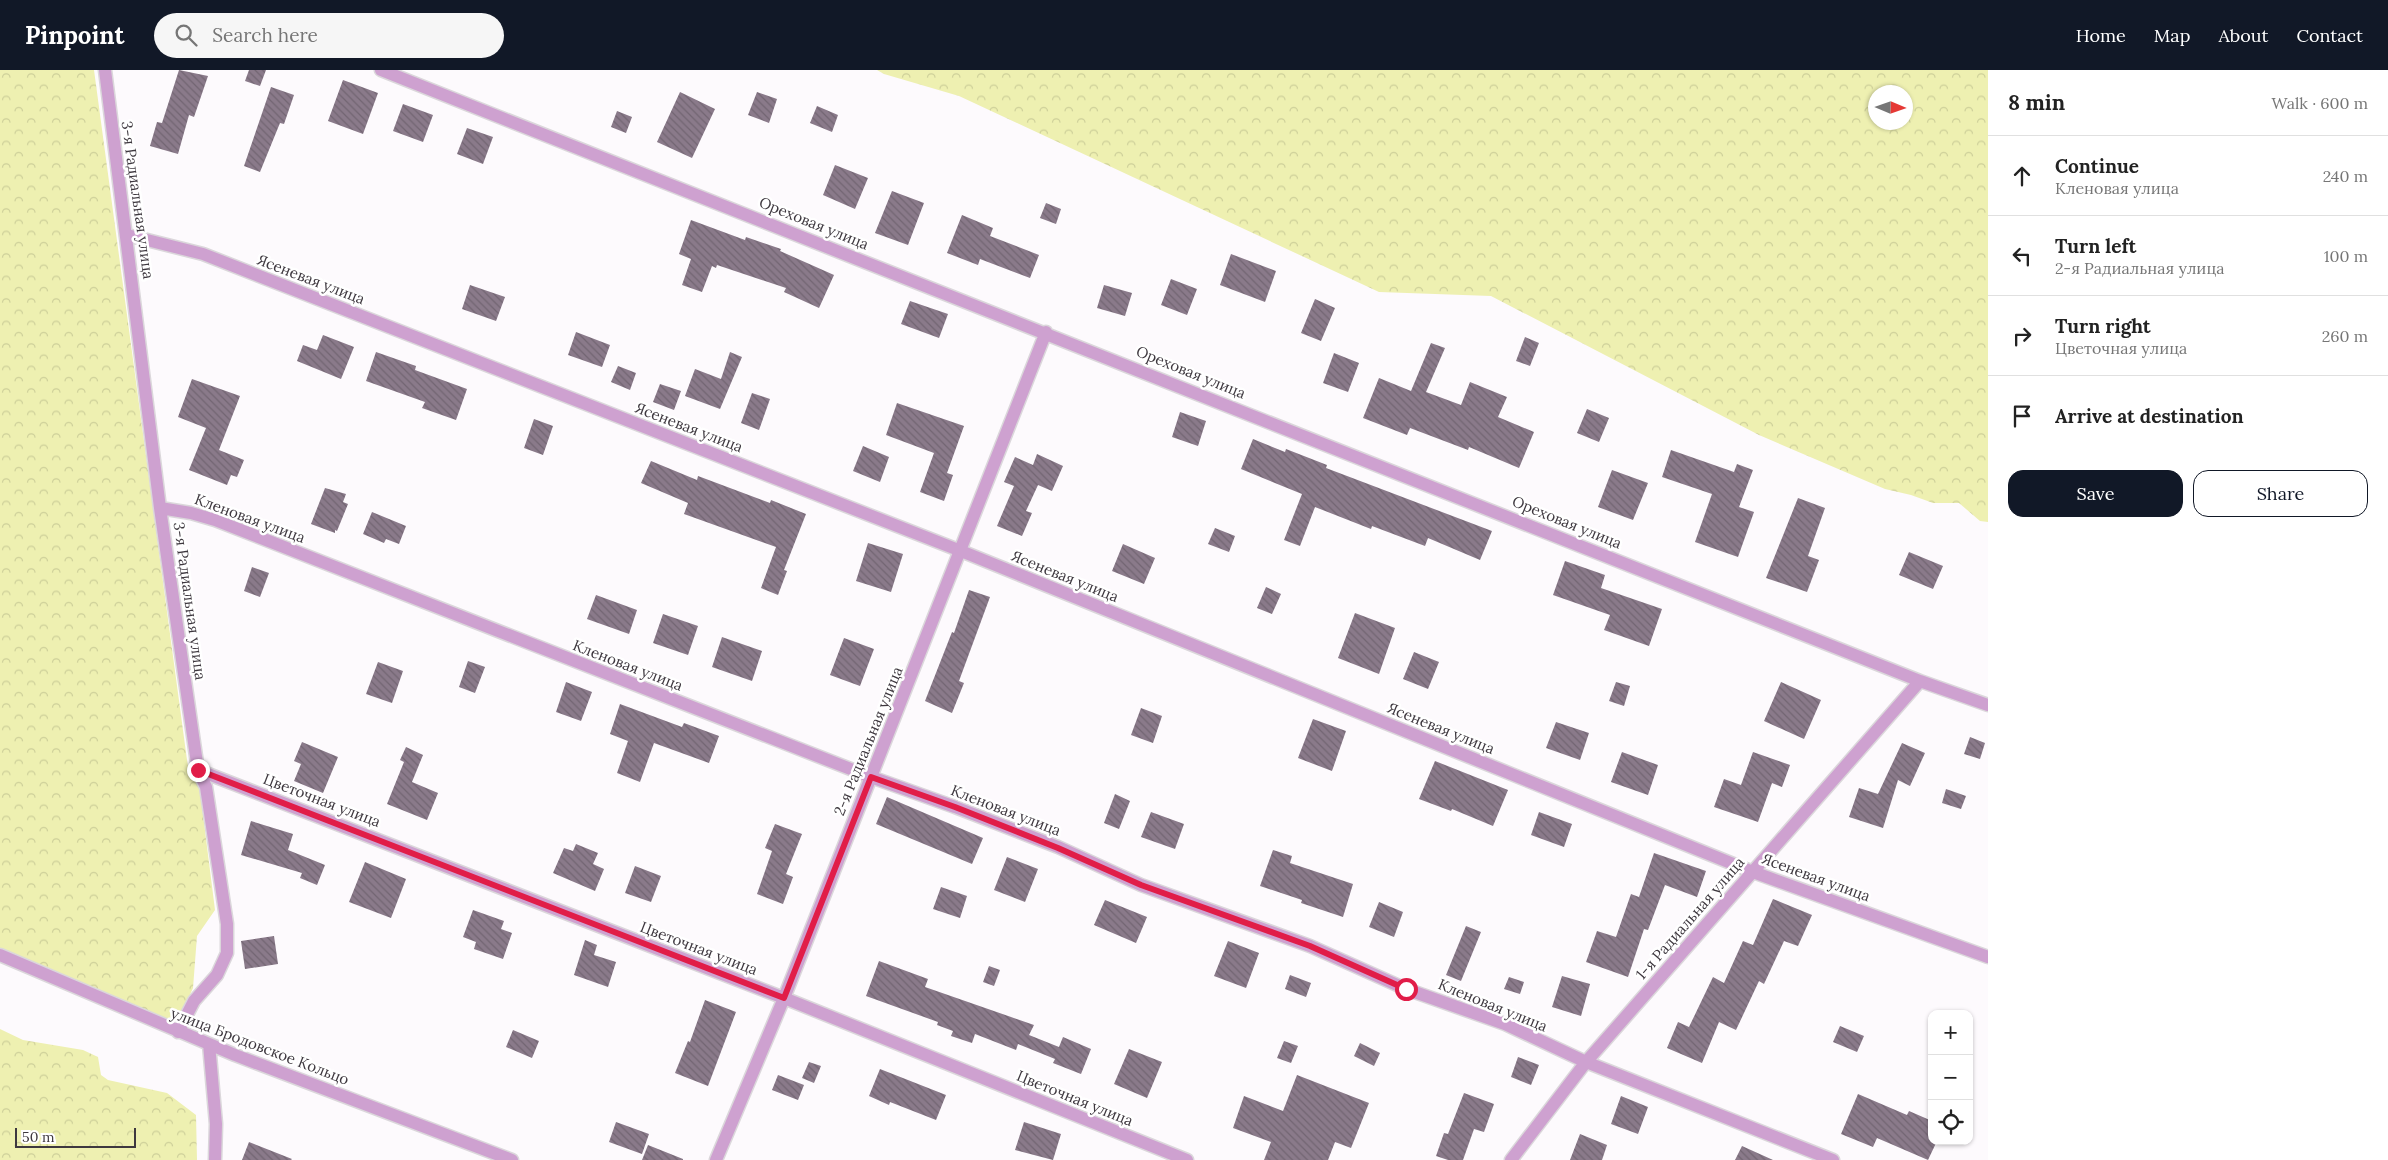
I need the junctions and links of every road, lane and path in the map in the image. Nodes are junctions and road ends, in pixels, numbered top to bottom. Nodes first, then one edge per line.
1 (105, 70) edge
2 (381, 70) edge
3 (127, 235) junction
4 (1046, 332) junction
5 (160, 508) junction
6 (961, 551) junction
7 (1920, 681) junction
8 (1988, 705) edge
9 (198, 770) junction
10 (871, 777) junction
11 (1753, 872) junction
12 (0, 955) edge
13 (1988, 956) edge
14 (784, 998) junction
15 (178, 1032) junction
16 (209, 1044) junction
17 (1586, 1062) junction
18 (215, 1160) edge
19 (512, 1160) edge
20 (716, 1160) edge
21 (1187, 1160) edge
22 (1511, 1160) edge
23 (1834, 1160) edge

1 - 3 street, 3-я Радиальная улица
2 - 4 street, Ореховая улица
3 - 5 street, 3-я Радиальная улица
3 - 6 street, Ясеневая улица
4 - 6 street, 2-я Радиальная улица
4 - 7 street, Ореховая улица
5 - 9 street, 3-я Радиальная улица
5 - 10 street, Кленовая улица
6 - 10 street, 2-я Радиальная улица
6 - 11 street, Ясеневая улица
7 - 8 street, Ореховая улица
7 - 11 street, 1-я Радиальная улица
9 - 14 street, Цветочная улица
9 - 15 street, 3-я Радиальная улица
10 - 14 street, 2-я Радиальная улица
10 - 17 street, Кленовая улица
11 - 13 street, Ясеневая улица
11 - 17 street, 1-я Радиальная улица
12 - 15 street, улица Бродовское Кольцо
14 - 20 street, 2-я Радиальная улица
14 - 21 street, Цветочная улица
15 - 16 street, улица Бродовское Кольцо
16 - 18 street
16 - 19 street, улица Бродовское Кольцо
17 - 22 street, 1-я Радиальная улица
17 - 23 street, Кленовая улица

